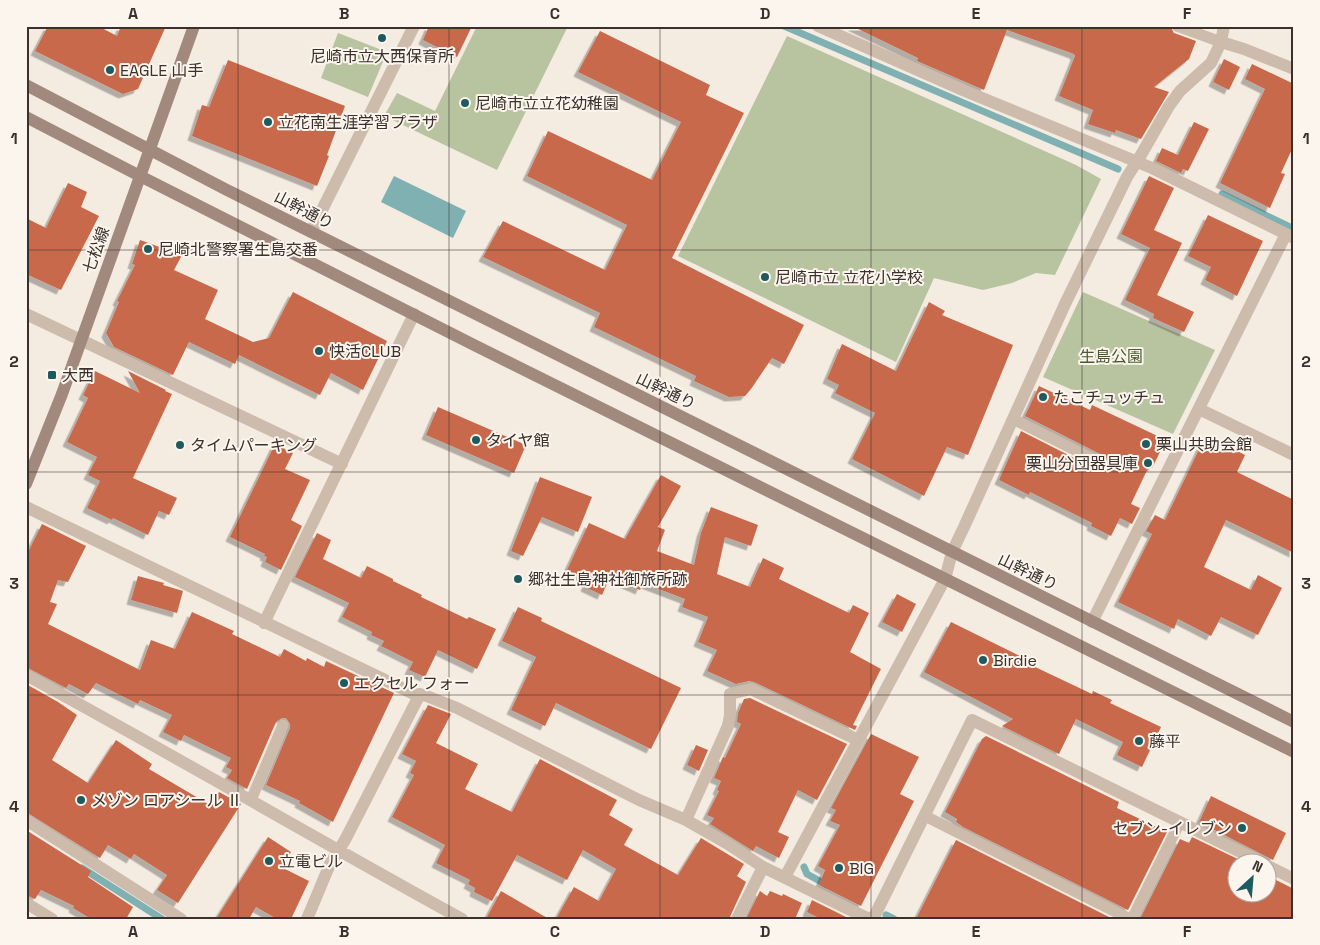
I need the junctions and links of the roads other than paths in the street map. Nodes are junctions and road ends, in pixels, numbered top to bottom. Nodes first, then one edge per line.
1 (194, 26) edge
2 (414, 26) edge
3 (818, 26) edge
4 (1177, 26) edge
5 (1224, 26) edge
6 (1221, 42) junction
7 (1294, 69) edge
8 (26, 85) edge
9 (26, 117) edge
10 (149, 149) junction
11 (1137, 162) junction
12 (140, 176) junction
13 (311, 232) junction
14 (1290, 236) edge
15 (26, 314) edge
16 (414, 314) junction
17 (81, 340) junction
18 (1199, 409) junction
19 (1013, 420) junction
20 (1294, 456) edge
21 (1100, 463) dead end
22 (342, 464) junction
23 (26, 484) edge
24 (26, 507) edge
25 (952, 552) junction
26 (945, 579) junction
27 (264, 622) junction
28 (1092, 622) junction
29 (26, 675) edge
30 (420, 694) junction
31 (1294, 722) edge
32 (283, 725) dead end
33 (858, 740) junction
34 (1294, 752) edge
35 (251, 800) junction
36 (925, 816) junction
37 (26, 820) edge
38 (686, 820) junction
39 (1180, 822) junction
40 (338, 851) junction
41 (1241, 852) edge
42 (763, 868) junction
43 (1278, 871) edge
44 (785, 877) junction
45 (1294, 879) edge
46 (26, 903) edge
47 (868, 918) edge
48 (52, 919) edge
49 (181, 919) edge
50 (307, 919) edge
51 (462, 919) edge
52 (737, 919) edge
53 (1131, 919) edge

1 - 10 street, 七松線
2 - 13 street
3 - 11 street
4 - 6 lane
5 - 6 street
6 - 7 street
6 - 11 street
8 - 10 street, 山幹通り
9 - 12 street
10 - 12 street, 七松線
10 - 13 street, 山幹通り
11 - 14 street
11 - 19 street
12 - 16 street
12 - 17 street, 七松線
13 - 25 street, 山幹通り
14 - 18 street
15 - 17 street
16 - 22 street
16 - 26 street
17 - 22 street
17 - 23 street, 七松線
18 - 20 street
18 - 28 street
19 - 21 lane
19 - 25 street
22 - 27 street
24 - 27 street
25 - 26 street
25 - 28 street, 山幹通り
26 - 33 street
26 - 34 street
27 - 30 street
28 - 31 street, 山幹通り
29 - 35 street
30 - 38 street
30 - 40 street
32 - 35 lane
33 - 38 street
33 - 44 street
35 - 40 street
36 - 39 street
36 - 47 street
36 - 53 lane
37 - 49 street
38 - 42 street
39 - 41 street
39 - 53 lane
40 - 50 street
40 - 51 street
42 - 44 street
42 - 52 street
43 - 45 street
44 - 47 street
46 - 48 street

